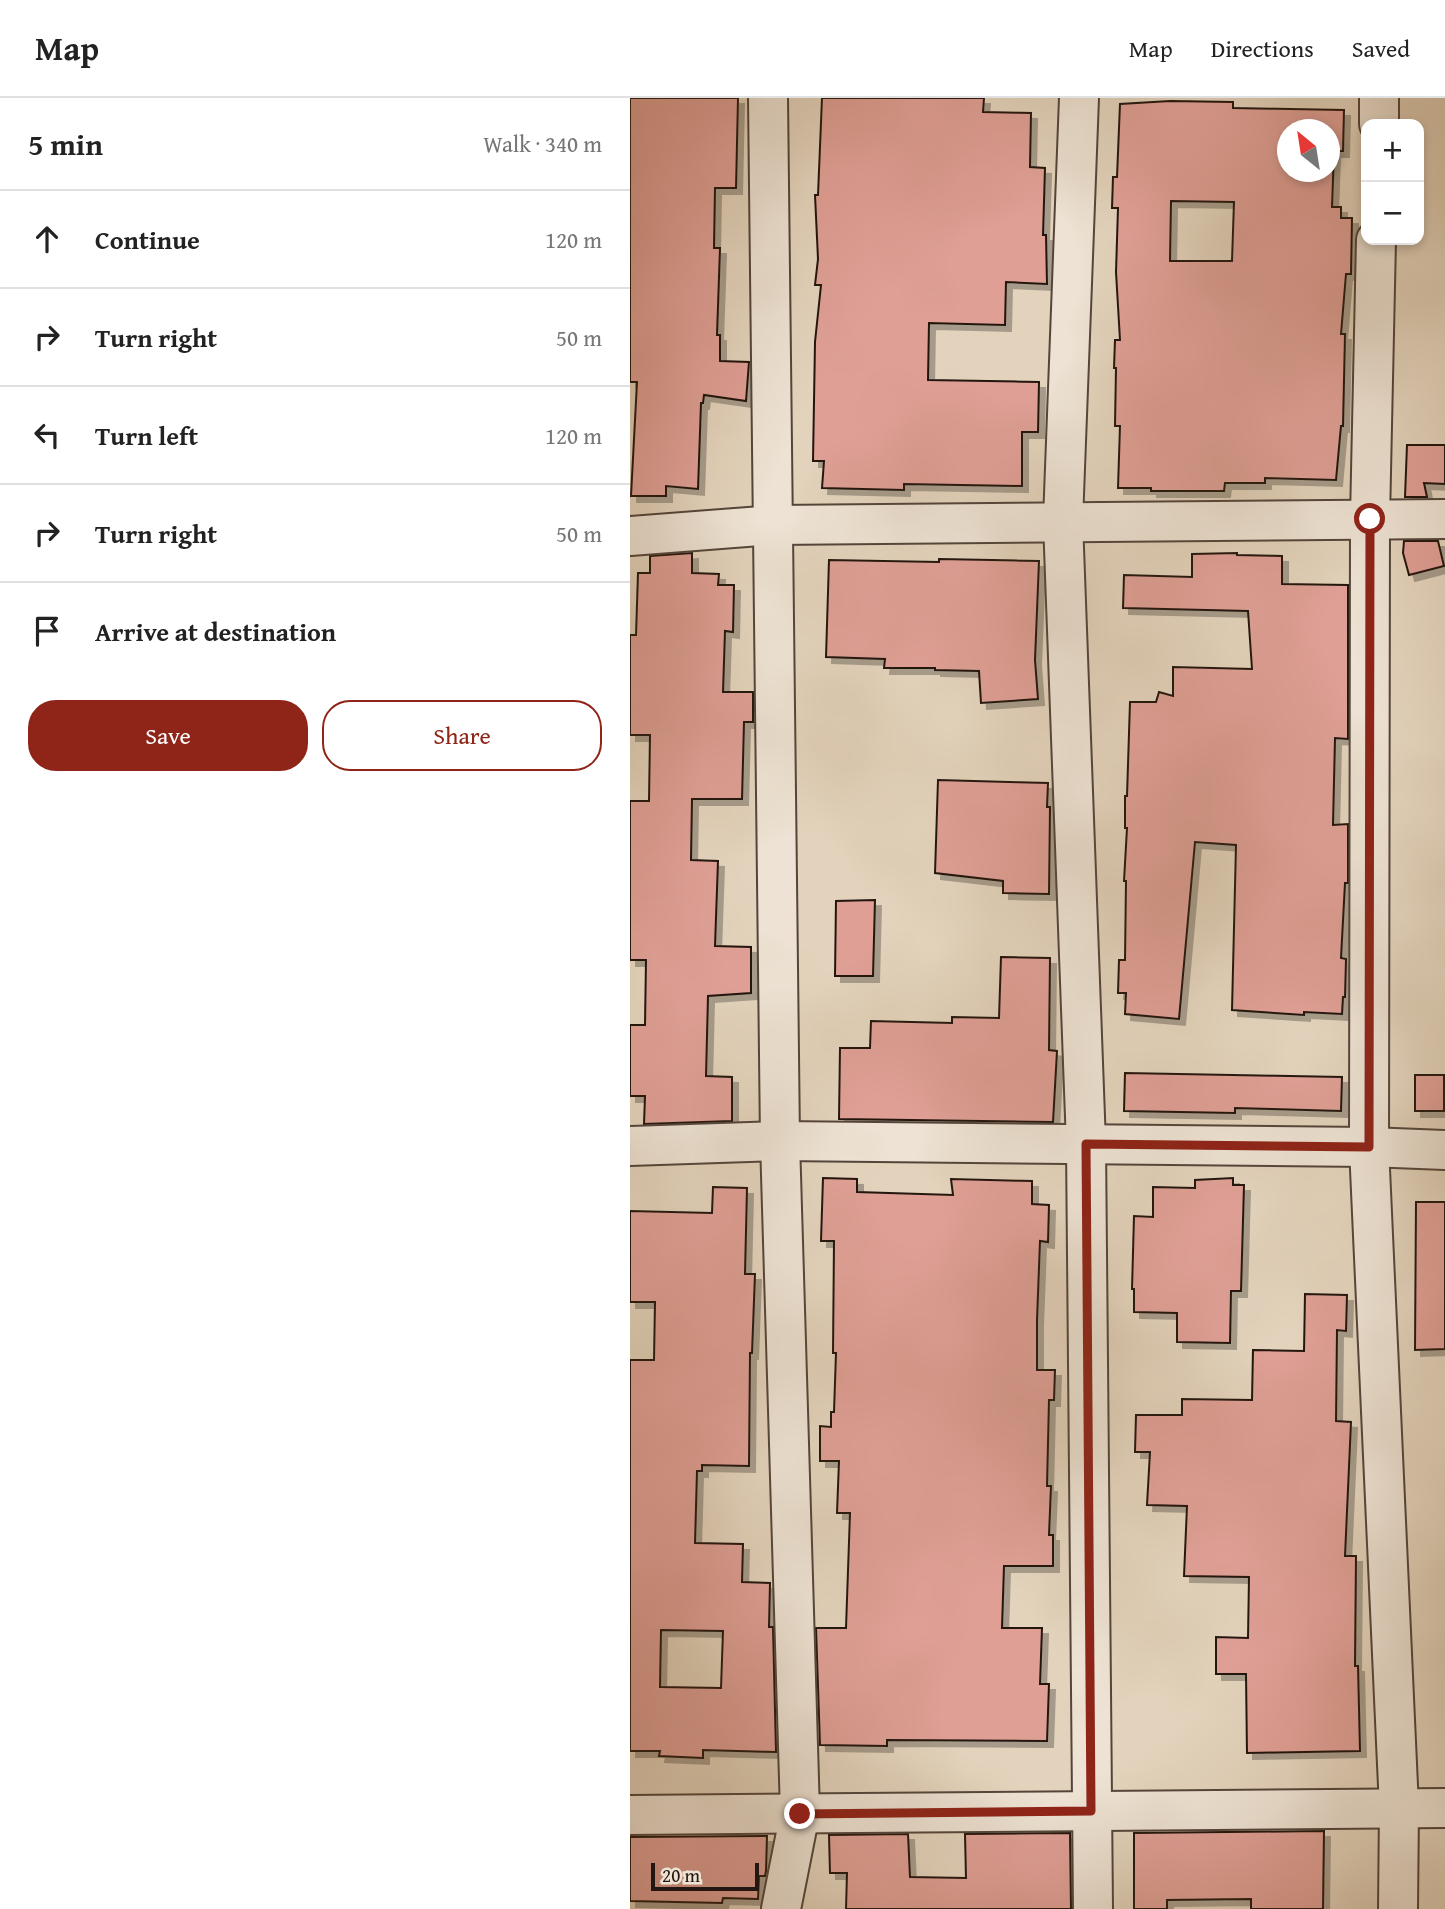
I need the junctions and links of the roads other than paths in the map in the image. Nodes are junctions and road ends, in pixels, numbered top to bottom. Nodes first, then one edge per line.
1 (768, 98) edge
2 (1079, 98) edge
3 (1379, 98) edge
4 (1379, 119) edge
5 (1376, 245) edge
6 (1370, 519) junction
7 (1445, 519) edge
8 (1063, 521) junction
9 (774, 525) junction
10 (630, 536) edge
11 (780, 1142) junction
12 (1086, 1144) junction
13 (630, 1146) edge
14 (1369, 1147) junction
15 (1445, 1150) edge
16 (1399, 1808) junction
17 (1445, 1808) edge
18 (1091, 1811) junction
19 (800, 1814) junction
20 (630, 1815) edge
21 (781, 1909) edge
22 (1093, 1909) edge
23 (1398, 1909) edge

1 - 9 street
2 - 8 street
3 - 4 street
5 - 6 street
6 - 7 street
6 - 8 street
6 - 14 street
8 - 9 street
8 - 12 street
9 - 10 street
9 - 11 street
11 - 12 street
11 - 13 street
11 - 19 street
12 - 14 street
12 - 18 street
14 - 15 street
14 - 16 street
16 - 17 street
16 - 18 street
16 - 23 street
18 - 19 street
18 - 22 street
19 - 20 street
19 - 21 street

